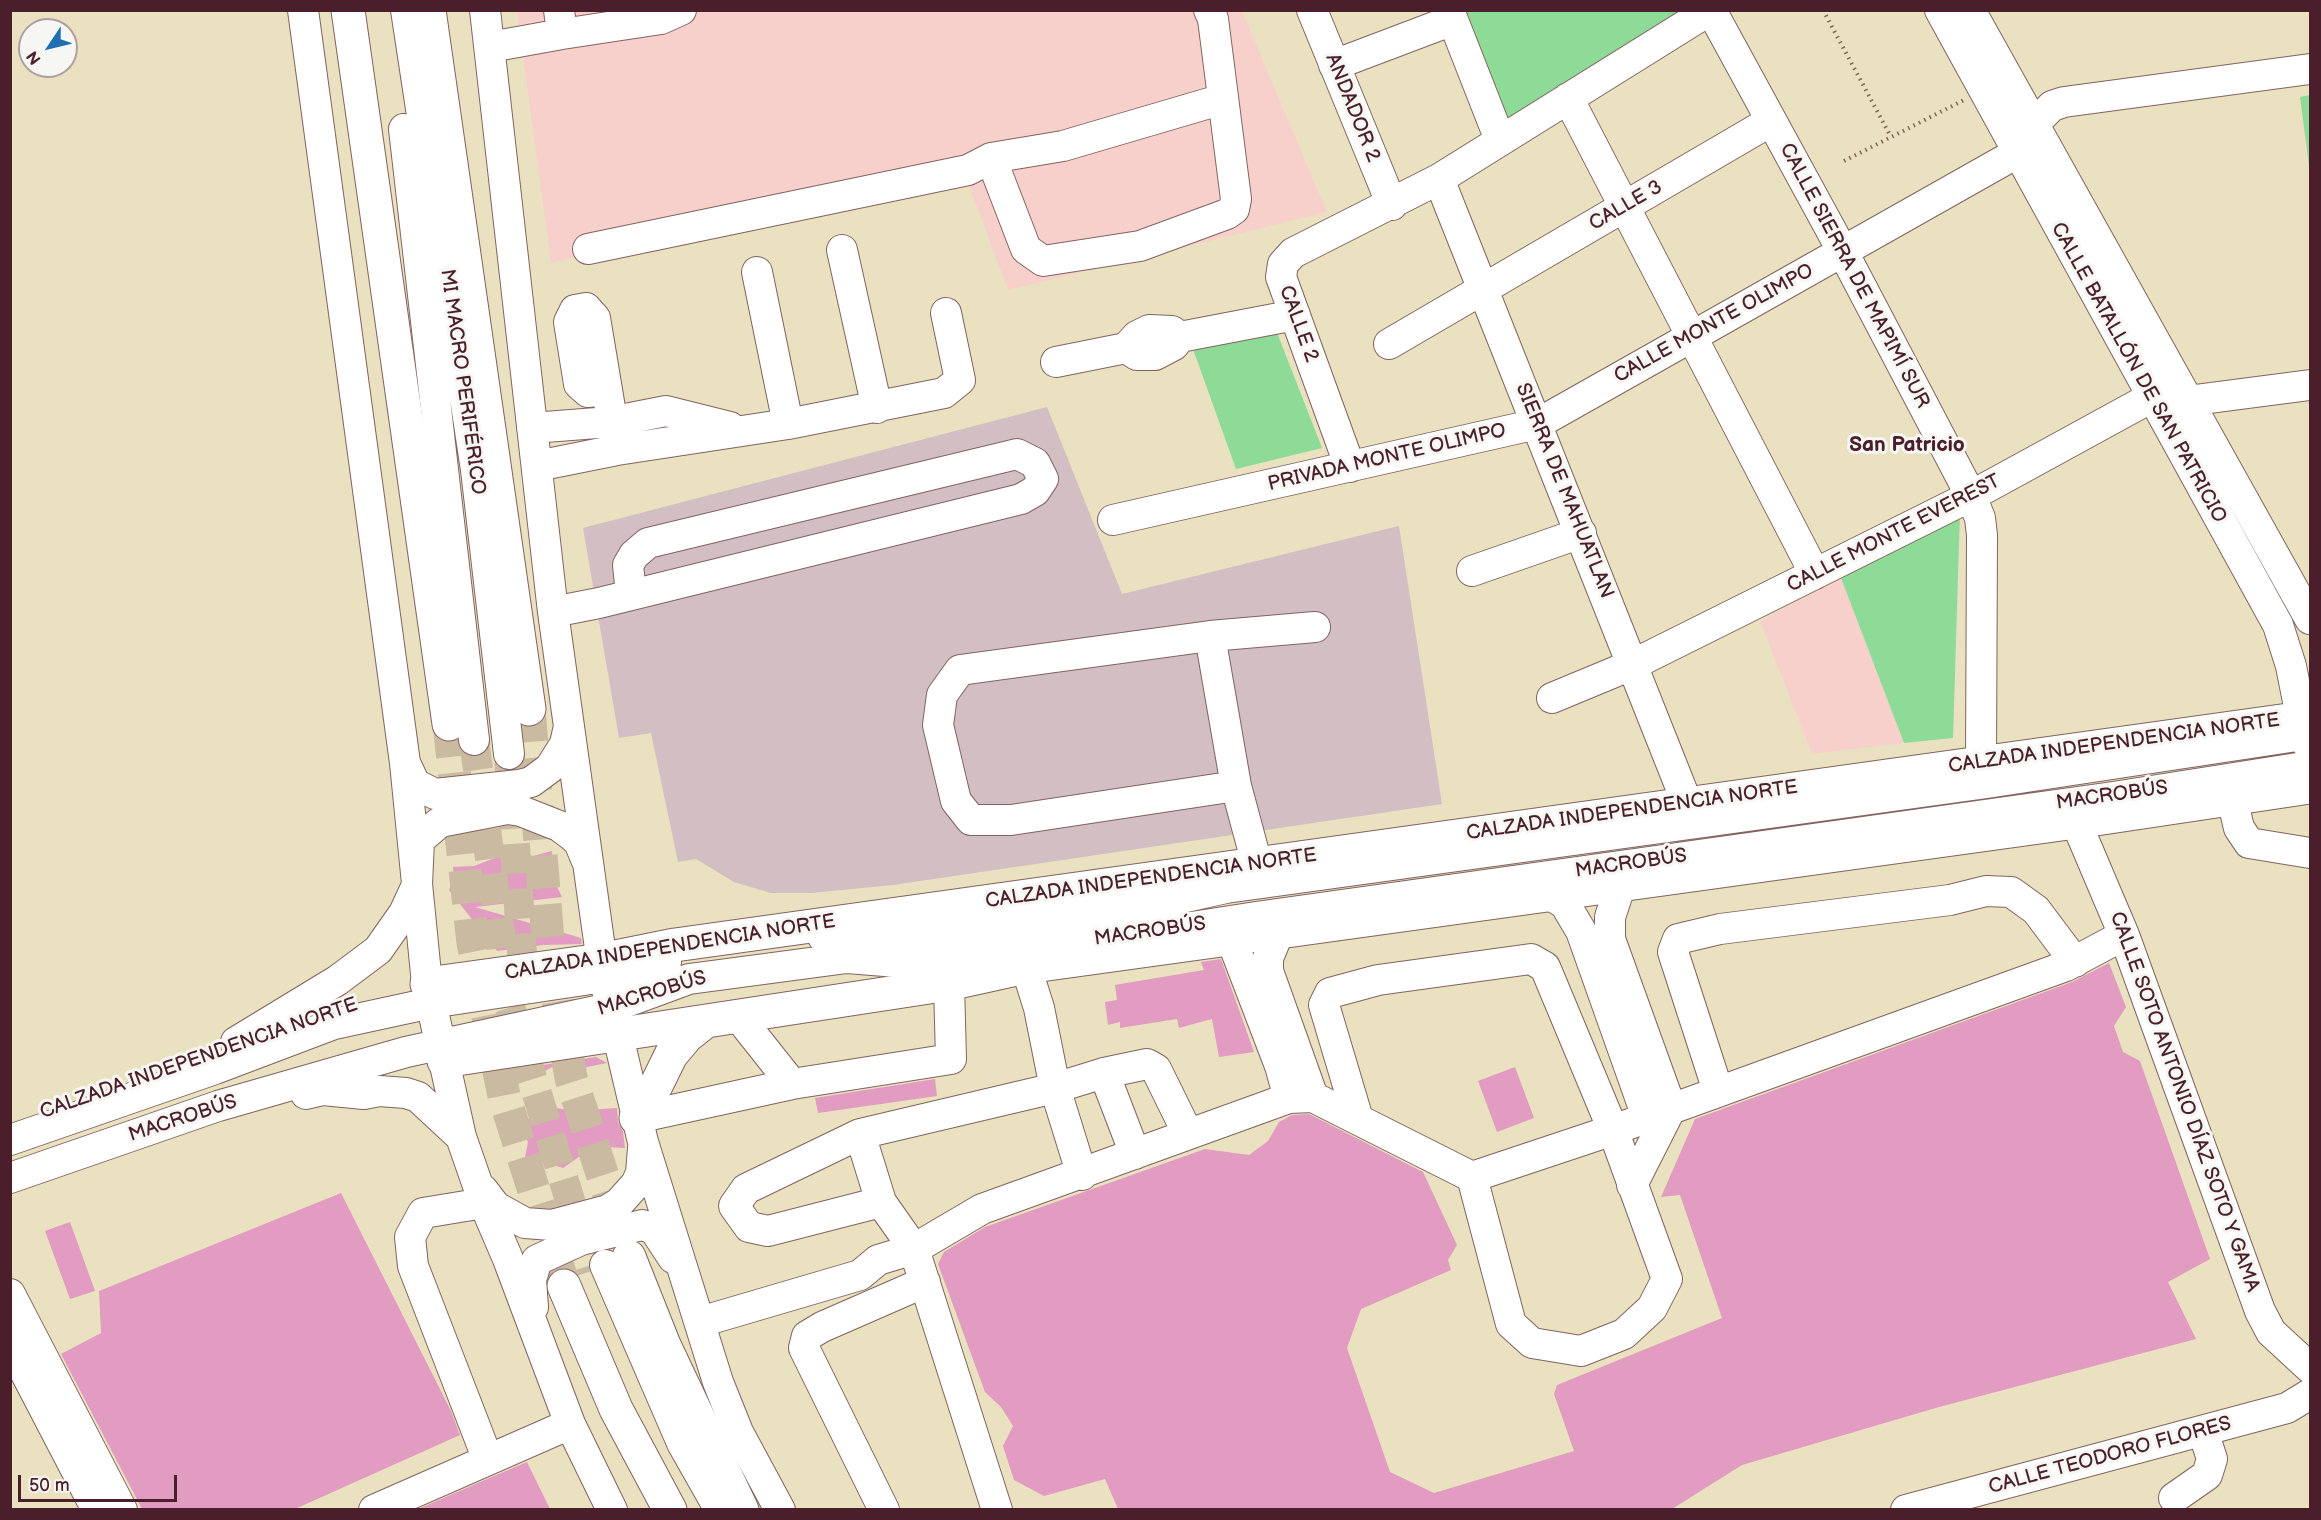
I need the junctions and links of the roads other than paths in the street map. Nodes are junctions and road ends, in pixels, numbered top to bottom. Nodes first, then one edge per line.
1 (303, 10) edge
2 (348, 10) edge
3 (385, 10) edge
4 (406, 10) edge
5 (429, 10) edge
6 (485, 10) edge
7 (681, 10) edge
8 (1209, 10) edge
9 (1312, 10) edge
10 (1710, 10) edge
11 (1940, 10) edge
12 (1971, 10) edge
13 (1451, 15) edge
14 (560, 22) edge
15 (490, 47) junction
16 (1334, 65) junction
17 (2310, 69) edge
18 (1568, 98) junction
19 (1223, 99) junction
20 (1771, 121) junction
21 (2034, 124) junction
22 (1500, 140) junction
23 (2017, 153) junction
24 (991, 158) junction
25 (1439, 179) junction
26 (1392, 205) junction
27 (1624, 207) junction
28 (588, 249) dead end
29 (842, 250) dead end
30 (1843, 252) junction
31 (757, 272) dead end
32 (1481, 290) junction
33 (946, 313) dead end
34 (1295, 315) junction
35 (1691, 337) junction
36 (1389, 344) dead end
37 (1056, 362) dead end
38 (2310, 385) edge
39 (606, 390) dead end
40 (2152, 397) junction
41 (2187, 401) junction
42 (877, 408) junction
43 (788, 424) junction
44 (1537, 424) junction
45 (532, 428) junction
46 (614, 436) junction
47 (537, 466) junction
48 (1350, 467) junction
49 (1971, 496) junction
50 (1113, 520) dead end
51 (1581, 533) junction
52 (1472, 571) dead end
53 (1815, 574) junction
54 (631, 594) junction
55 (553, 612) junction
56 (2310, 619) edge
57 (1315, 627) dead end
58 (1210, 636) junction
59 (1634, 664) junction
60 (1552, 698) dead end
61 (529, 709) tunnel mouth
62 (569, 726) junction
63 (462, 732) joint
64 (2308, 750) edge
65 (509, 754) tunnel mouth
66 (405, 763) junction
67 (1981, 763) junction
68 (1236, 786) junction
69 (2232, 798) junction
70 (1687, 803) junction
71 (2076, 822) junction
72 (2310, 853) edge
73 (1257, 864) junction
74 (589, 866) junction
75 (1621, 884) junction
76 (417, 885) junction
77 (1549, 894) junction
78 (1278, 934) junction
79 (2124, 935) junction
80 (1231, 938) junction
81 (2075, 962) junction
82 (1026, 967) junction
83 (603, 969) junction
84 (950, 984) junction
85 (429, 993) junction
86 (738, 1016) junction
87 (613, 1021) junction
88 (706, 1021) junction
89 (236, 1042) junction
90 (442, 1053) junction
91 (1104, 1073) junction
92 (792, 1084) junction
93 (1055, 1088) junction
94 (1718, 1091) junction
95 (306, 1094) junction
96 (1301, 1097) junction
97 (1659, 1112) junction
98 (1358, 1119) junction
99 (10, 1122) edge
100 (640, 1130) junction
101 (1613, 1130) junction
102 (860, 1134) junction
103 (1188, 1134) junction
104 (461, 1137) junction
105 (10, 1140) edge
106 (1135, 1154) junction
107 (1082, 1175) junction
108 (1472, 1177) junction
109 (10, 1178) edge
110 (1632, 1185) junction
111 (480, 1192) junction
112 (10, 1194) edge
113 (881, 1202) junction
114 (914, 1249) junction
115 (609, 1264) junction
116 (925, 1282) junction
117 (564, 1286) tunnel mouth
118 (10, 1294) edge
119 (695, 1305) junction
120 (537, 1335) junction
121 (10, 1343) edge
122 (2310, 1368) edge
123 (2310, 1394) edge
124 (570, 1424) junction
125 (2203, 1431) junction
126 (488, 1460) junction
127 (2174, 1498) dead end
128 (97, 1509) edge
129 (122, 1509) edge
130 (374, 1509) edge
131 (612, 1509) edge
132 (670, 1509) edge
133 (704, 1509) edge
134 (720, 1509) edge
135 (742, 1509) edge
136 (780, 1509) edge
137 (884, 1509) edge
138 (997, 1509) edge
139 (1906, 1509) edge

1 - 66 street
2 - 63 main road
3 - 63 street, MI MACRO PERIFÉRICO
4 - 65 street, MI MACRO PERIFÉRICO
5 - 61 main road
6 - 15 street
7 - 14 street
8 - 19 street
9 - 16 street, ANDADOR 2
10 - 18 street
10 - 20 street, CALLE SIERRA DE MAPIMÍ SUR
11 - 23 street, CALLE BATALLÓN DE SAN PATRICIO
12 - 21 street, CALLE BATALLÓN DE SAN PATRICIO
13 - 16 street
13 - 22 street
14 - 15 street
15 - 45 street
16 - 26 street, ANDADOR 2
17 - 21 street
18 - 22 street
18 - 27 street
19 - 24 street
19 - 24 street
20 - 27 street, CALLE 3
20 - 30 street, CALLE SIERRA DE MAPIMÍ SUR
21 - 23 street
21 - 41 street, CALLE BATALLÓN DE SAN PATRICIO
22 - 25 street
23 - 30 street, CALLE MONTE OLIMPO
23 - 40 street, CALLE BATALLÓN DE SAN PATRICIO
24 - 28 street
25 - 26 street
25 - 32 street, SIERRA DE MAHUATLAN
26 - 34 street, CALLE 2
27 - 32 street, CALLE 3
27 - 35 street
29 - 42 street
30 - 35 street, CALLE MONTE OLIMPO
30 - 49 street, CALLE SIERRA DE MAPIMÍ SUR
31 - 43 street
32 - 36 street, CALLE 3
32 - 44 street, SIERRA DE MAHUATLAN
33 - 42 street
34 - 37 street
34 - 48 street, CALLE 2
35 - 44 street, CALLE MONTE OLIMPO
35 - 53 street
38 - 41 street
39 - 46 street
40 - 41 street
40 - 49 street, CALLE MONTE EVEREST
40 - 64 street, CALLE BATALLÓN DE SAN PATRICIO
41 - 56 street, CALLE BATALLÓN DE SAN PATRICIO
42 - 43 street
43 - 46 street
44 - 48 street, PRIVADA MONTE OLIMPO
44 - 51 street, SIERRA DE MAHUATLAN
45 - 46 street
45 - 47 street
46 - 47 street
47 - 55 street
48 - 50 street, PRIVADA MONTE OLIMPO
49 - 53 street, CALLE MONTE EVEREST
49 - 67 street, CALLE SIERRA DE MAPIMÍ SUR
51 - 52 street
51 - 59 street, SIERRA DE MAHUATLAN
53 - 59 street, CALLE MONTE EVEREST
54 - 54 street
54 - 55 street
55 - 62 street
57 - 58 street
58 - 68 street
58 - 68 street
59 - 60 street, CALLE MONTE EVEREST
59 - 70 street, SIERRA DE MAHUATLAN
62 - 66 street
62 - 74 street
64 - 67 main road, CALZADA INDEPENDENCIA NORTE
64 - 69 main road
64 - 83 street, MACROBÚS
64 - 87 street, MACROBÚS
66 - 76 street
67 - 70 main road, CALZADA INDEPENDENCIA NORTE
68 - 73 street
69 - 71 main road
69 - 72 street
70 - 73 main road, CALZADA INDEPENDENCIA NORTE
71 - 75 main road
71 - 79 street, CALLE SOTO ANTONIO DÍAZ SOTO Y GAMA
73 - 83 main road, CALZADA INDEPENDENCIA NORTE
74 - 76 street
74 - 83 street
75 - 77 main road
75 - 97 street
76 - 85 street
76 - 89 street
77 - 78 main road
77 - 97 street
78 - 80 main road
78 - 96 street
79 - 81 street
79 - 122 street, CALLE SOTO ANTONIO DÍAZ SOTO Y GAMA
80 - 82 main road
80 - 96 street
81 - 94 street
81 - 94 street
82 - 84 main road
82 - 93 street
83 - 85 main road, CALZADA INDEPENDENCIA NORTE
83 - 87 street
84 - 86 main road
84 - 92 street
85 - 89 street, CALZADA INDEPENDENCIA NORTE
85 - 90 street
85 - 105 street, MACROBÚS
86 - 88 main road
86 - 92 street
87 - 88 main road
87 - 90 main road
87 - 100 street
88 - 100 main road
89 - 99 street, CALZADA INDEPENDENCIA NORTE
90 - 95 street
90 - 104 street
90 - 109 street, MACROBÚS
91 - 93 street
91 - 103 street
91 - 106 street
92 - 100 street
93 - 102 street
93 - 107 street
94 - 97 street
95 - 104 street
95 - 112 street
96 - 98 street
96 - 103 street
97 - 101 street
97 - 110 street
98 - 101 street
98 - 108 street
100 - 111 street
100 - 119 street
101 - 108 street
101 - 110 street
102 - 113 street
102 - 113 street
103 - 106 street
104 - 111 street
106 - 107 street
107 - 114 street
108 - 110 street
111 - 120 street
111 - 126 street
113 - 114 street
114 - 116 street
114 - 119 street
115 - 133 street
115 - 134 street
115 - 135 main road
116 - 137 street
116 - 138 street
117 - 132 main road
118 - 129 street
119 - 120 street
119 - 136 street
120 - 124 street
121 - 128 street
123 - 125 street, CALLE TEODORO FLORES
124 - 126 street
124 - 131 street
125 - 127 street
125 - 139 street, CALLE TEODORO FLORES
126 - 130 street

